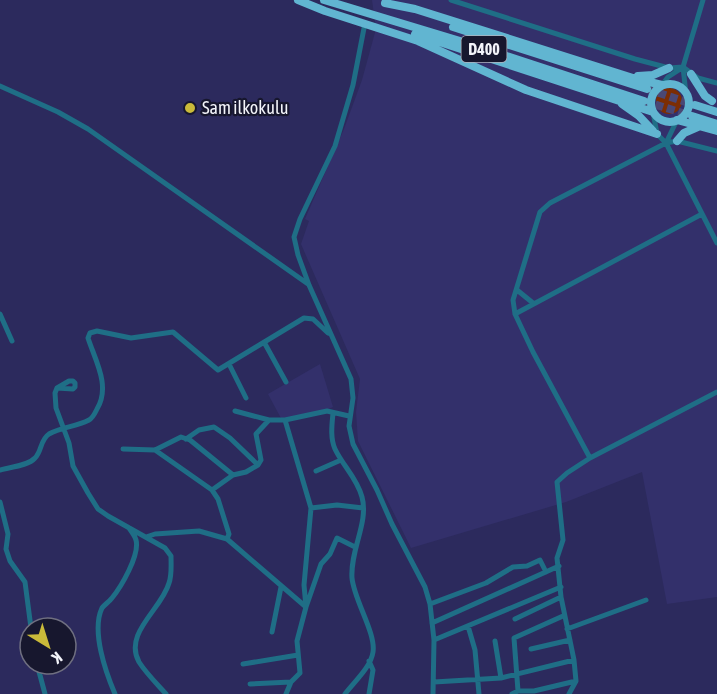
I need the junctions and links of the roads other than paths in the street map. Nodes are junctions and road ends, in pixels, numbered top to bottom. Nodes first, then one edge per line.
1 (298, 0) edge
2 (324, 0) edge
3 (451, 0) edge
4 (703, 0) edge
5 (381, 1) edge
6 (384, 19) junction
7 (364, 23) junction
8 (683, 67) junction
9 (669, 68) junction
10 (691, 74) junction
11 (629, 76) junction
12 (717, 83) edge
13 (662, 85) junction
14 (0, 86) edge
15 (647, 89) tunnel mouth
16 (687, 94) junction
17 (617, 100) junction
18 (644, 101) tunnel mouth
19 (715, 102) edge
20 (695, 105) tunnel mouth
21 (652, 112) junction
22 (717, 112) edge
23 (692, 116) tunnel mouth
24 (677, 120) junction
25 (717, 124) edge
26 (700, 126) junction
27 (717, 131) edge
28 (657, 134) junction
29 (677, 141) junction
30 (666, 142) junction
31 (717, 151) edge
32 (702, 214) junction
33 (717, 243) edge
34 (309, 285) junction
35 (517, 290) junction
36 (533, 303) junction
37 (0, 314) edge
38 (515, 314) junction
39 (12, 341) dead end
40 (264, 342) junction
41 (335, 342) junction
42 (229, 364) junction
43 (286, 382) dead end
44 (57, 388) dead end
45 (717, 392) edge
46 (246, 398) dead end
47 (235, 411) dead end
48 (333, 413) junction
49 (349, 416) junction
50 (269, 420) junction
51 (285, 420) junction
52 (64, 427) junction
53 (186, 439) junction
54 (123, 449) dead end
55 (155, 450) junction
56 (590, 458) junction
57 (341, 460) junction
58 (258, 465) junction
59 (0, 470) edge
60 (316, 471) dead end
61 (233, 475) junction
62 (212, 490) junction
63 (0, 502) edge
64 (311, 508) junction
65 (363, 508) junction
66 (128, 526) junction
67 (146, 537) junction
68 (227, 539) junction
69 (355, 547) junction
70 (559, 566) junction
71 (546, 572) junction
72 (281, 587) junction
73 (561, 587) junction
74 (561, 597) junction
75 (646, 600) dead end
76 (430, 603) junction
77 (306, 607) junction
78 (29, 616) edge
79 (563, 616) junction
80 (515, 619) dead end
81 (432, 623) junction
82 (468, 626) junction
83 (567, 629) junction
84 (272, 632) dead end
85 (434, 640) junction
86 (570, 640) junction
87 (495, 641) dead end
88 (531, 649) dead end
89 (298, 655) junction
90 (574, 660) junction
91 (369, 661) junction
92 (243, 664) dead end
93 (515, 674) junction
94 (40, 676) edge
95 (501, 678) junction
96 (479, 680) junction
97 (291, 681) junction
98 (576, 681) junction
99 (434, 682) junction
100 (250, 684) dead end
101 (515, 693) edge
102 (45, 694) edge
103 (115, 694) edge
104 (166, 694) edge
105 (286, 694) edge
106 (345, 694) edge
107 (369, 694) edge
108 (433, 694) edge
109 (479, 694) edge
110 (569, 694) edge

1 - 7 highway
2 - 6 highway, D400
3 - 9 street
4 - 8 street
5 - 11 highway, D400
5 - 15 highway, D400
6 - 17 highway, D400
6 - 18 highway, D400
7 - 28 highway
7 - 34 street
8 - 9 street
8 - 10 street
8 - 13 street
8 - 16 street
9 - 11 highway, D400
10 - 12 street
10 - 19 highway, D400
11 - 13 highway, D400
13 - 16 highway, D400
13 - 21 highway
14 - 34 street
16 - 19 highway, D400
16 - 24 highway
17 - 21 highway, D400
17 - 28 highway, D400
20 - 22 highway
21 - 24 highway, D400
21 - 28 street
23 - 25 highway
24 - 26 highway, D400
24 - 30 street
26 - 27 highway, D400
26 - 29 highway
28 - 30 street
29 - 30 street
29 - 31 street
30 - 32 street
30 - 35 street
32 - 33 street
32 - 36 street
34 - 41 street
35 - 36 street
35 - 38 street
36 - 38 street
37 - 39 street
38 - 56 street
40 - 41 street
40 - 42 street
40 - 43 street
41 - 49 street
42 - 46 street
42 - 52 street
44 - 52 street
45 - 56 street
47 - 50 street
48 - 49 street
48 - 51 street
48 - 57 street
49 - 76 street
50 - 51 street
50 - 58 street
51 - 64 street
52 - 59 street
52 - 66 street
53 - 55 street
53 - 58 street
53 - 61 street
54 - 55 street
55 - 62 street
56 - 70 street
57 - 60 street
57 - 65 street
58 - 61 street
61 - 62 street
62 - 68 street
63 - 78 street
64 - 65 street
64 - 77 street
65 - 69 street
66 - 67 street
66 - 103 street
67 - 68 street
67 - 104 street
68 - 72 street
69 - 77 street
69 - 91 street
70 - 71 street
70 - 73 street
71 - 76 street
71 - 81 street
72 - 77 street
72 - 84 street
73 - 74 street
73 - 82 street
74 - 79 street
74 - 80 street
75 - 83 street
76 - 81 street
77 - 89 street
79 - 83 street
79 - 93 street
81 - 85 street
82 - 85 street
82 - 96 street
83 - 86 street
85 - 99 street
86 - 88 street
86 - 90 street
87 - 95 street
89 - 92 street
89 - 97 street
90 - 93 street
90 - 98 street
91 - 106 street
91 - 107 street
93 - 95 street
93 - 101 street
94 - 102 street
95 - 96 street
96 - 99 street
96 - 109 street
97 - 100 street
97 - 105 street
98 - 101 street
98 - 110 street
99 - 108 street

